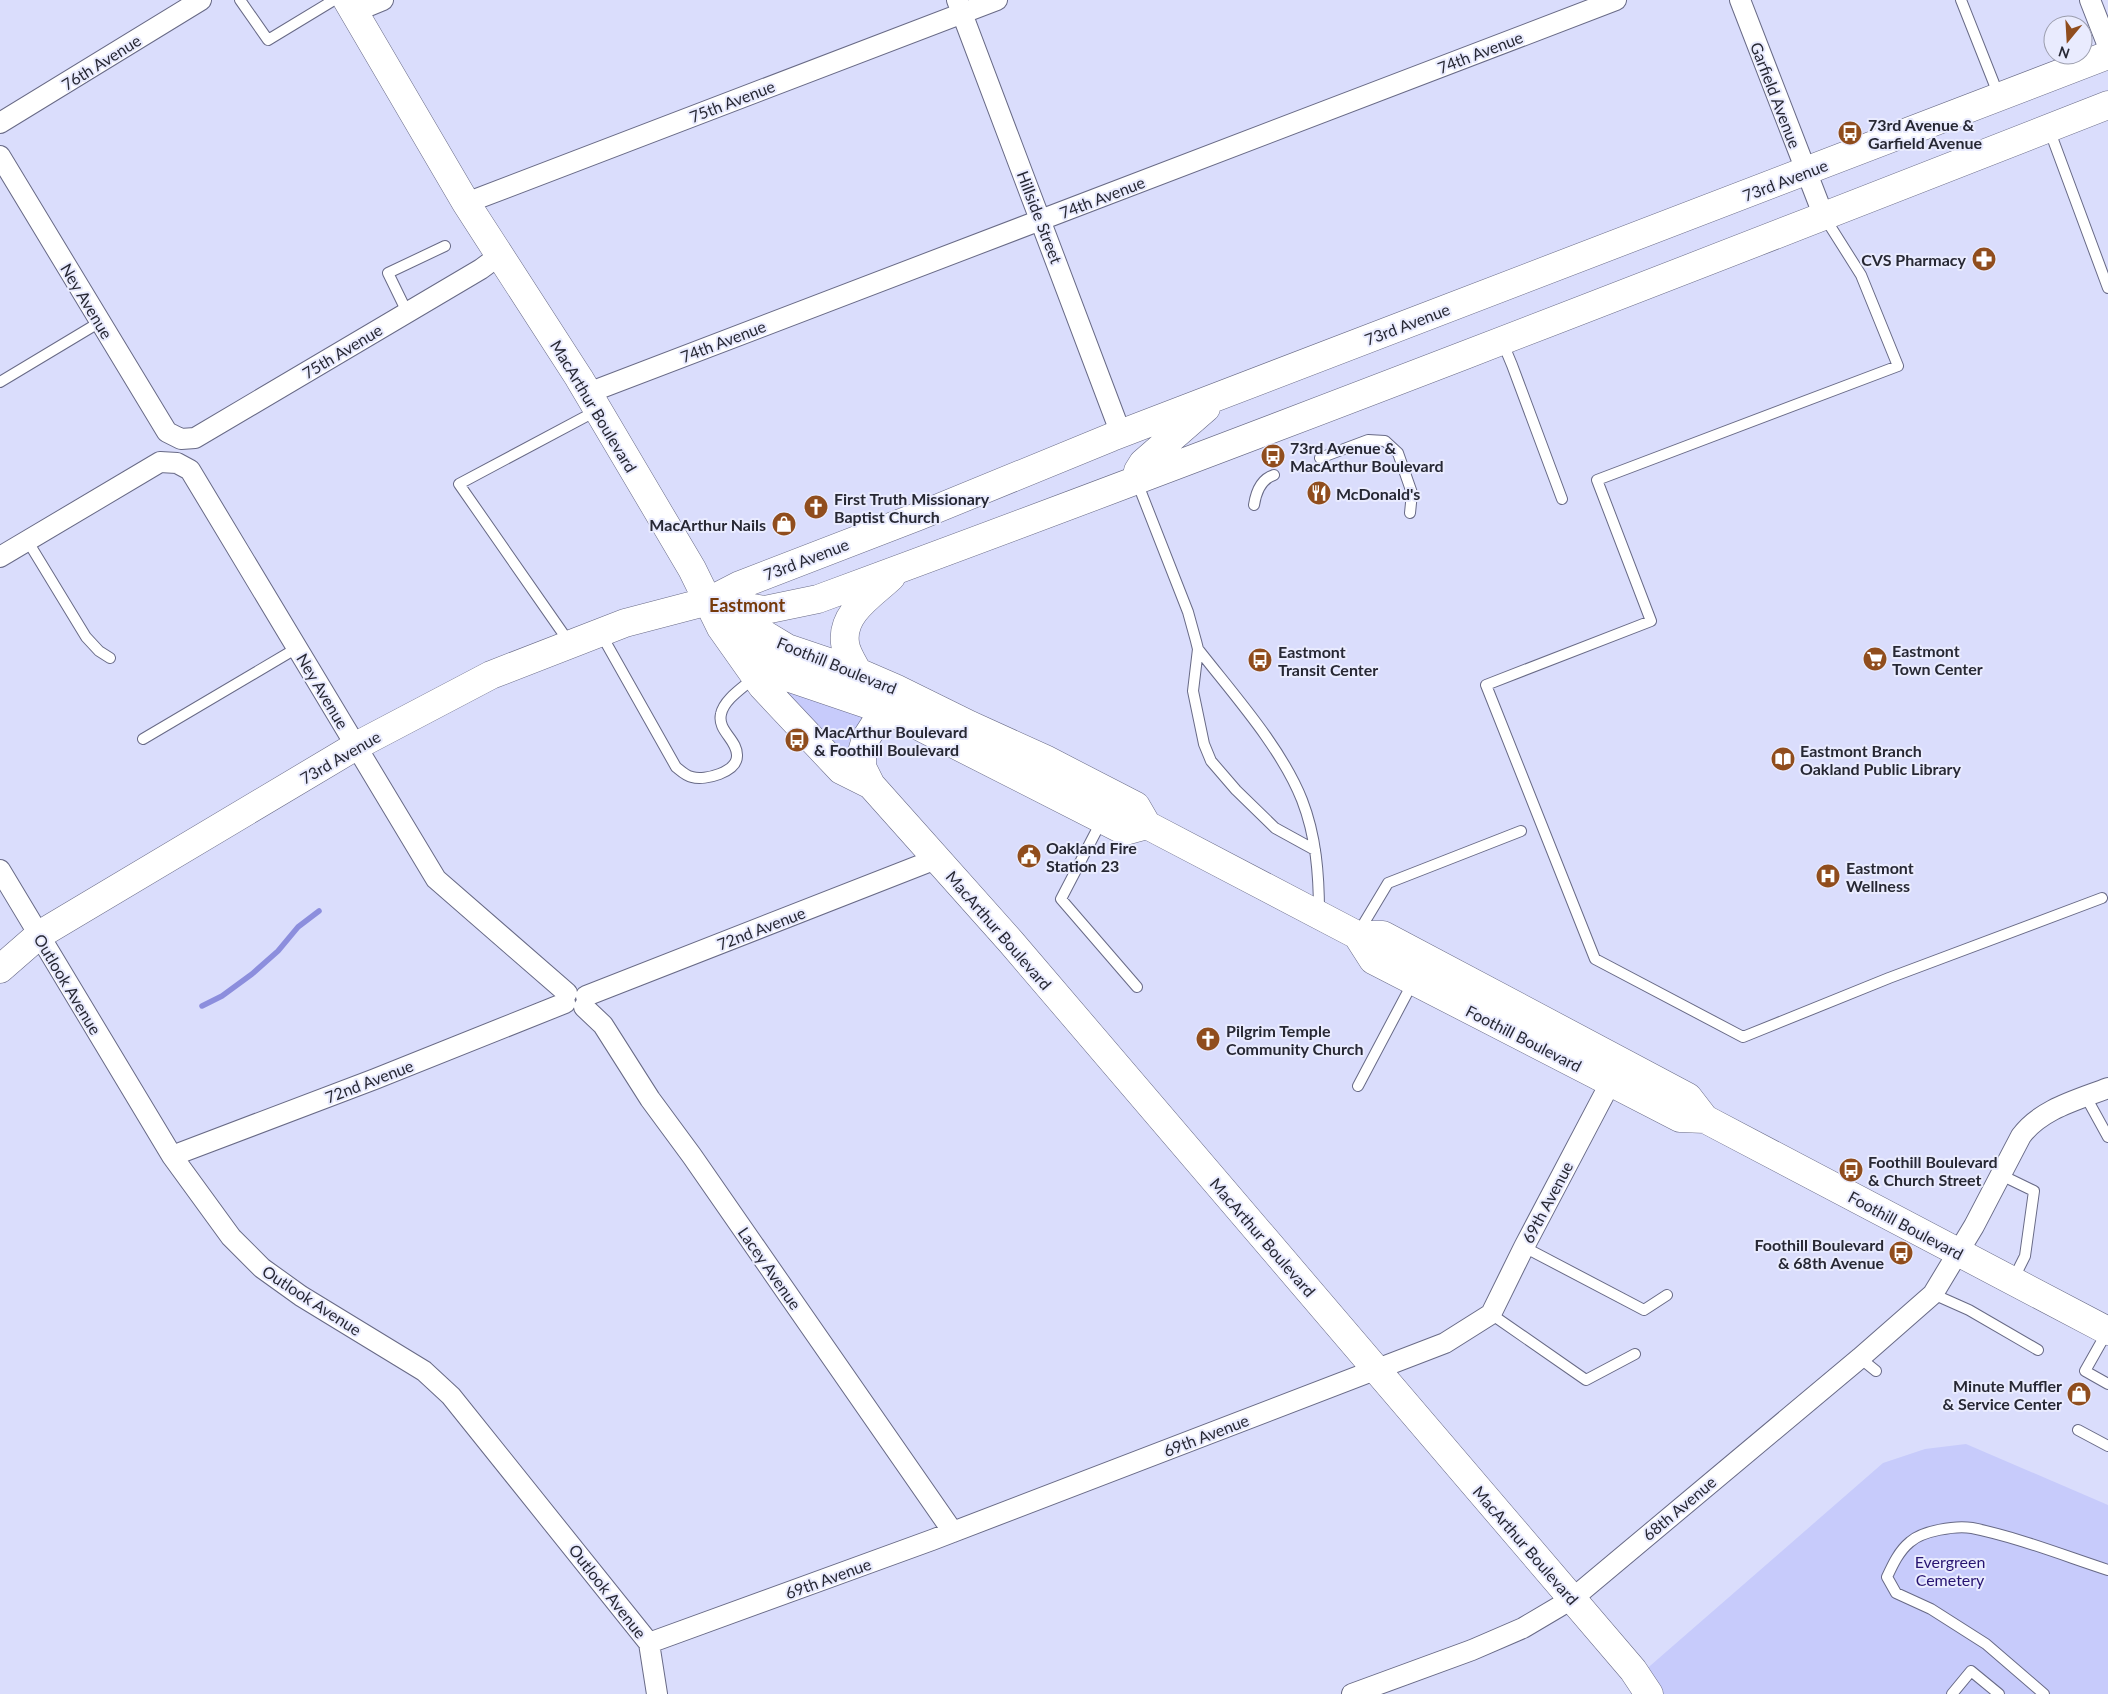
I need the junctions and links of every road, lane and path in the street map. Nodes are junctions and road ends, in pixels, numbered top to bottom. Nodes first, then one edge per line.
1 (201, 0) edge
2 (240, 0) edge
3 (383, 0) edge
4 (997, 0) edge
5 (1616, 0) edge
6 (1740, 0) edge
7 (1962, 0) edge
8 (2090, 0) edge
9 (345, 4) edge
10 (960, 7) edge
11 (2108, 46) edge
12 (2108, 55) edge
13 (2000, 97) junction
14 (2108, 105) edge
15 (0, 123) edge
16 (2048, 128) junction
17 (0, 156) edge
18 (1806, 172) junction
19 (466, 203) junction
20 (1824, 217) junction
21 (1041, 220) junction
22 (445, 246) dead end
23 (500, 255) junction
24 (2108, 288) edge
25 (407, 312) junction
26 (100, 322) junction
27 (1502, 341) junction
28 (0, 382) edge
29 (1221, 395) junction
30 (592, 401) junction
31 (1121, 434) junction
32 (181, 439) joint
33 (1320, 458) dead end
34 (1274, 475) dead end
35 (1136, 481) junction
36 (1562, 499) dead end
37 (1254, 505) dead end
38 (1410, 513) dead end
39 (27, 540) junction
40 (0, 557) edge
41 (901, 568) junction
42 (709, 600) junction
43 (600, 633) junction
44 (571, 645) junction
45 (297, 648) junction
46 (1198, 648) junction
47 (738, 650) junction
48 (110, 658) dead end
49 (858, 672) junction
50 (756, 677) junction
51 (893, 713) junction
52 (143, 740) dead end
53 (356, 746) junction
54 (1039, 771) junction
55 (871, 785) junction
56 (1102, 819) junction
57 (1147, 825) junction
58 (1521, 831) dead end
59 (1315, 850) junction
60 (936, 859) junction
61 (0, 870) edge
62 (2102, 898) dead end
63 (1319, 916) junction
64 (40, 935) junction
65 (1357, 935) junction
66 (0, 969) edge
67 (1413, 981) junction
68 (1137, 987) dead end
69 (575, 1000) junction
70 (1616, 1072) junction
71 (1358, 1086) dead end
72 (2108, 1088) edge
73 (2086, 1097) junction
74 (2108, 1137) edge
75 (172, 1156) junction
76 (2001, 1175) junction
77 (1524, 1247) junction
78 (1958, 1252) junction
79 (2012, 1281) junction
80 (1933, 1294) junction
81 (1667, 1295) dead end
82 (1491, 1314) junction
83 (2108, 1331) edge
84 (2038, 1350) dead end
85 (1635, 1354) dead end
86 (1860, 1358) junction
87 (1376, 1370) junction
88 (1876, 1371) dead end
89 (2108, 1384) edge
90 (2078, 1430) dead end
91 (2108, 1446) edge
92 (953, 1532) junction
93 (2108, 1570) edge
94 (1572, 1599) junction
95 (649, 1643) junction
96 (657, 1694) edge
97 (1352, 1694) edge
98 (1649, 1694) edge
99 (1952, 1694) edge
100 (1999, 1694) edge
101 (2044, 1694) edge

1 - 15 street, 76th Avenue
2 - 9 lane
3 - 9 street
4 - 10 street, 75th Avenue
5 - 21 street, 74th Avenue
6 - 18 street, Garfield Avenue
7 - 13 lane
8 - 11 street
9 - 19 main road, MacArthur Boulevard
10 - 19 street, 75th Avenue
10 - 21 street, Hillside Street
12 - 13 main road, 73rd Avenue
13 - 18 main road, 73rd Avenue
14 - 16 main road, 73rd Avenue
16 - 20 main road, 73rd Avenue
16 - 24 lane
17 - 26 street, Ney Avenue
18 - 20 street, Garfield Avenue
18 - 29 main road, 73rd Avenue
19 - 23 main road, MacArthur Boulevard
20 - 27 main road, 73rd Avenue
20 - 62 lane
21 - 30 street, 74th Avenue
21 - 31 street, Hillside Street
22 - 25 lane
23 - 25 street, 75th Avenue
23 - 30 main road, MacArthur Boulevard
25 - 32 street, 75th Avenue
26 - 28 lane
26 - 32 street, Ney Avenue
27 - 35 main road, 73rd Avenue
27 - 36 lane
29 - 31 main road, 73rd Avenue
29 - 35 main road
30 - 42 main road, MacArthur Boulevard
30 - 44 lane
31 - 42 main road, 73rd Avenue
33 - 38 lane
34 - 37 lane
35 - 41 main road, 73rd Avenue
35 - 46 lane
39 - 40 street
39 - 45 street, Ney Avenue
39 - 48 lane
41 - 42 main road, 73rd Avenue
41 - 49 main road
42 - 43 main road, 73rd Avenue
42 - 47 main road, MacArthur Boulevard
42 - 49 main road, Foothill Boulevard
43 - 44 main road, 73rd Avenue
43 - 50 lane
44 - 53 main road, 73rd Avenue
45 - 52 lane
45 - 53 street, Ney Avenue
46 - 59 lane
46 - 59 lane
47 - 50 main road, MacArthur Boulevard
47 - 51 main road, Foothill Boulevard
49 - 54 main road, Foothill Boulevard
50 - 55 main road, MacArthur Boulevard
51 - 54 main road, Foothill Boulevard
51 - 55 main road, MacArthur Boulevard
53 - 64 main road, 73rd Avenue
53 - 69 street, Ney Avenue
54 - 56 main road, Foothill Boulevard
54 - 57 main road, Foothill Boulevard
55 - 60 main road, MacArthur Boulevard
56 - 57 main road, Foothill Boulevard
56 - 68 lane
57 - 63 main road, Foothill Boulevard
58 - 65 lane
59 - 63 lane
60 - 69 street, 72nd Avenue
60 - 87 main road, MacArthur Boulevard
61 - 64 street, Outlook Avenue
63 - 65 main road, Foothill Boulevard
64 - 66 main road, 73rd Avenue
64 - 75 street, Outlook Avenue
65 - 67 main road, Foothill Boulevard
65 - 70 main road, Foothill Boulevard
67 - 70 main road, Foothill Boulevard
67 - 71 lane
69 - 75 street, 72nd Avenue
69 - 92 street, Lacey Avenue
70 - 77 street, 69th Avenue
70 - 78 main road, Foothill Boulevard
72 - 73 street, 68th Avenue
73 - 74 lane
73 - 76 street, 68th Avenue
75 - 95 street, Outlook Avenue
76 - 78 street, 68th Avenue
76 - 79 lane
77 - 81 lane
77 - 82 street, 69th Avenue
78 - 79 main road, Foothill Boulevard
78 - 80 street, 68th Avenue
79 - 83 main road, Foothill Boulevard
80 - 84 lane
80 - 86 street, 68th Avenue
82 - 85 lane
82 - 87 street, 69th Avenue
83 - 89 lane
86 - 88 lane
86 - 94 street, 68th Avenue
87 - 92 street, 69th Avenue
87 - 94 main road, MacArthur Boulevard
90 - 91 lane
92 - 95 street, 69th Avenue
93 - 101 lane
94 - 97 street, 68th Avenue
94 - 98 main road, MacArthur Boulevard
95 - 96 street, Outlook Avenue
99 - 100 lane

